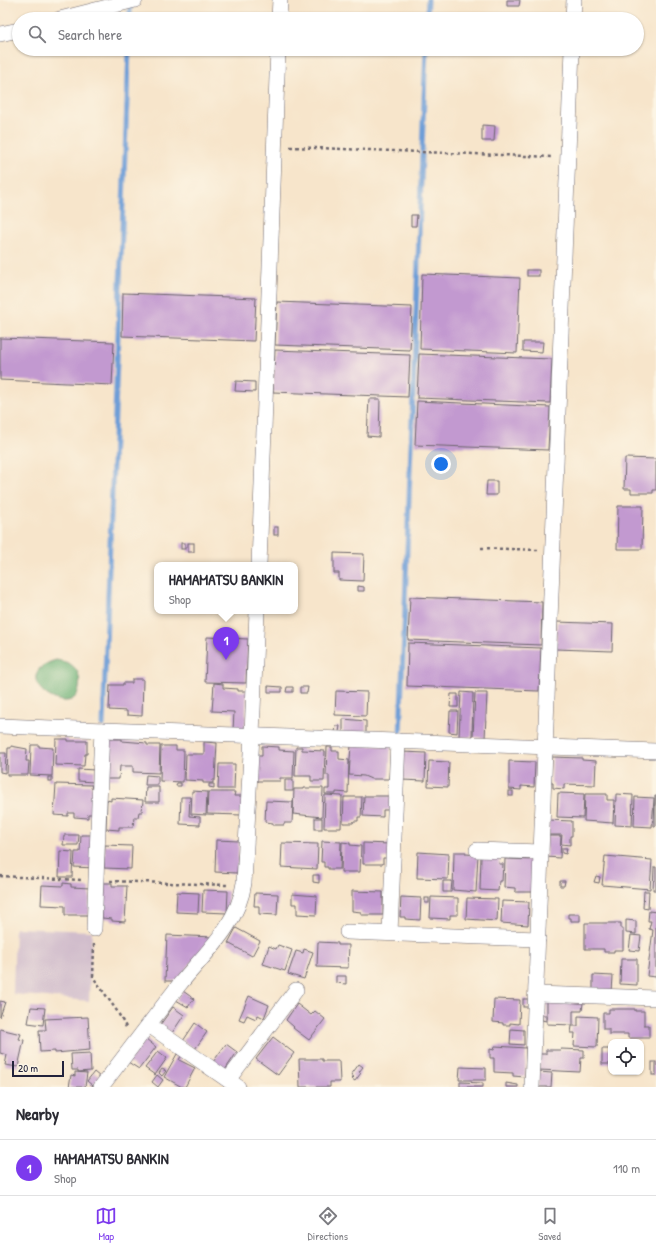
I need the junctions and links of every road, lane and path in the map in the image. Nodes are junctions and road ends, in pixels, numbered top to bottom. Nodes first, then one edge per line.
1 (135, 0) edge
2 (280, 0) edge
3 (574, 0) edge
4 (88, 12) edge
5 (279, 12) edge
6 (573, 12) edge
7 (12, 31) edge
8 (0, 34) edge
9 (278, 56) edge
10 (572, 56) edge
11 (274, 147) junction
12 (568, 158) junction
13 (481, 548) dead end
14 (553, 551) junction
15 (258, 562) edge
16 (257, 614) edge
17 (0, 726) edge
18 (102, 730) junction
19 (252, 736) junction
20 (398, 741) junction
21 (545, 746) junction
22 (656, 751) edge
23 (477, 850) dead end
24 (541, 852) junction
25 (0, 876) edge
26 (96, 880) junction
27 (244, 886) junction
28 (94, 930) joint
29 (347, 932) dead end
30 (390, 933) junction
31 (538, 939) junction
32 (296, 990) dead end
33 (536, 994) junction
34 (656, 998) edge
35 (149, 1025) junction
36 (135, 1043) junction
37 (233, 1083) edge
38 (101, 1087) edge
39 (532, 1087) edge

1 - 4 street
2 - 5 street
3 - 6 street
7 - 8 street
9 - 11 street
10 - 12 street
11 - 12 path
11 - 15 street
12 - 14 street
13 - 14 path
14 - 21 street
16 - 19 street
17 - 18 street
18 - 19 street
18 - 26 street
19 - 20 street
19 - 27 street
20 - 21 street
20 - 30 street
21 - 22 street
21 - 24 street
23 - 24 street
24 - 31 street
25 - 26 path
26 - 27 path
26 - 28 street
27 - 35 street
28 - 36 path
29 - 30 street
30 - 31 street
31 - 33 street
32 - 37 street
33 - 34 street
33 - 39 street
35 - 36 street
35 - 37 street
36 - 38 street

